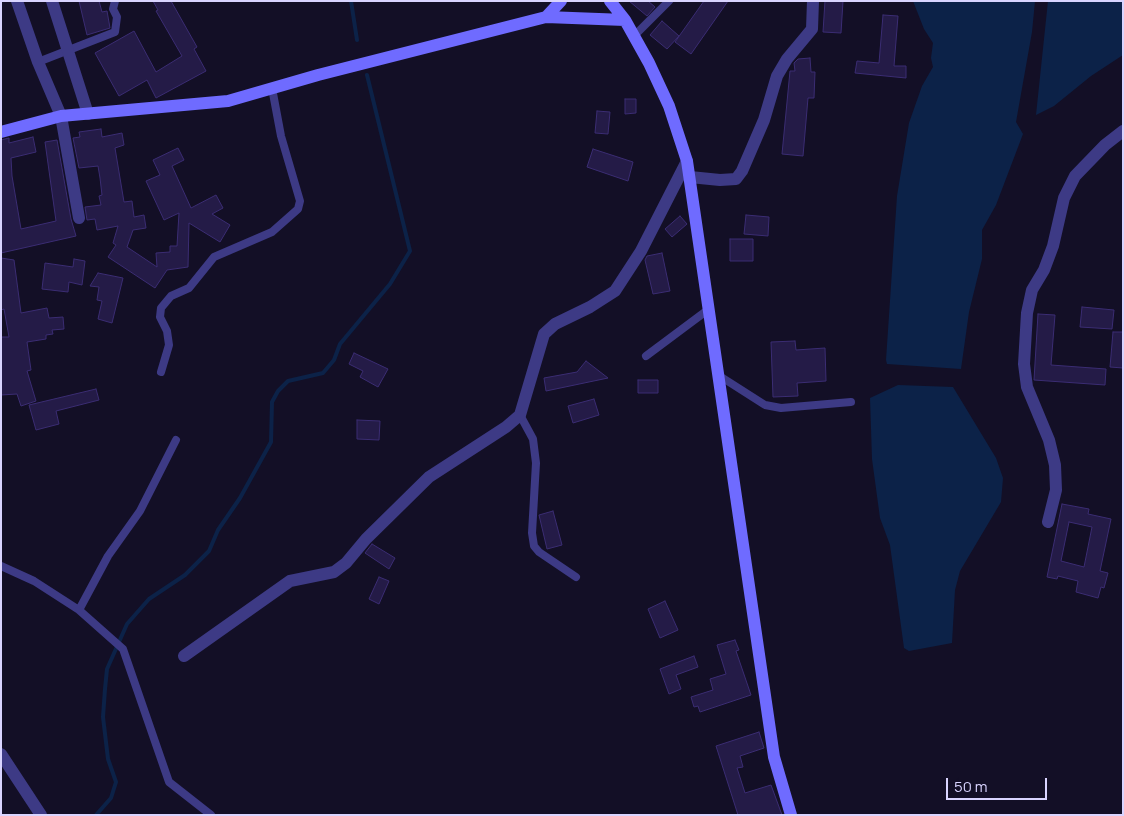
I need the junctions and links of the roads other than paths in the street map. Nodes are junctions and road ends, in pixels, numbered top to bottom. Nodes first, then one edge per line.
1 (17, 1) edge
2 (52, 1) edge
3 (115, 1) edge
4 (561, 1) edge
5 (610, 1) edge
6 (669, 1) edge
7 (814, 1) edge
8 (546, 17) junction
9 (625, 20) junction
10 (634, 36) junction
11 (67, 51) junction
12 (38, 62) junction
13 (272, 88) junction
14 (88, 114) junction
15 (61, 116) junction
16 (1123, 131) edge
17 (1, 132) edge
18 (688, 161) junction
19 (690, 177) junction
20 (79, 218) dead end
21 (709, 309) junction
22 (646, 356) dead end
23 (161, 372) dead end
24 (718, 375) junction
25 (852, 402) dead end
26 (520, 415) junction
27 (176, 440) dead end
28 (1048, 522) dead end
29 (1, 566) edge
30 (576, 577) dead end
31 (79, 610) junction
32 (184, 656) dead end
33 (1, 754) edge
34 (41, 815) edge
35 (212, 815) edge
36 (791, 815) edge

1 - 12 street
2 - 11 street
3 - 11 lane
4 - 8 main road
5 - 9 main road
6 - 10 lane
7 - 19 street
8 - 9 main road
8 - 13 main road
9 - 10 main road
10 - 18 main road
11 - 12 lane
11 - 14 street
12 - 15 street
13 - 14 main road
13 - 23 lane
14 - 15 main road
15 - 17 main road
15 - 20 street
16 - 28 street
18 - 19 main road
18 - 26 street
19 - 21 main road
21 - 22 lane
21 - 24 main road
24 - 25 lane
24 - 36 main road
26 - 30 lane
26 - 32 street
27 - 31 lane
29 - 31 lane
31 - 35 lane
33 - 34 street

